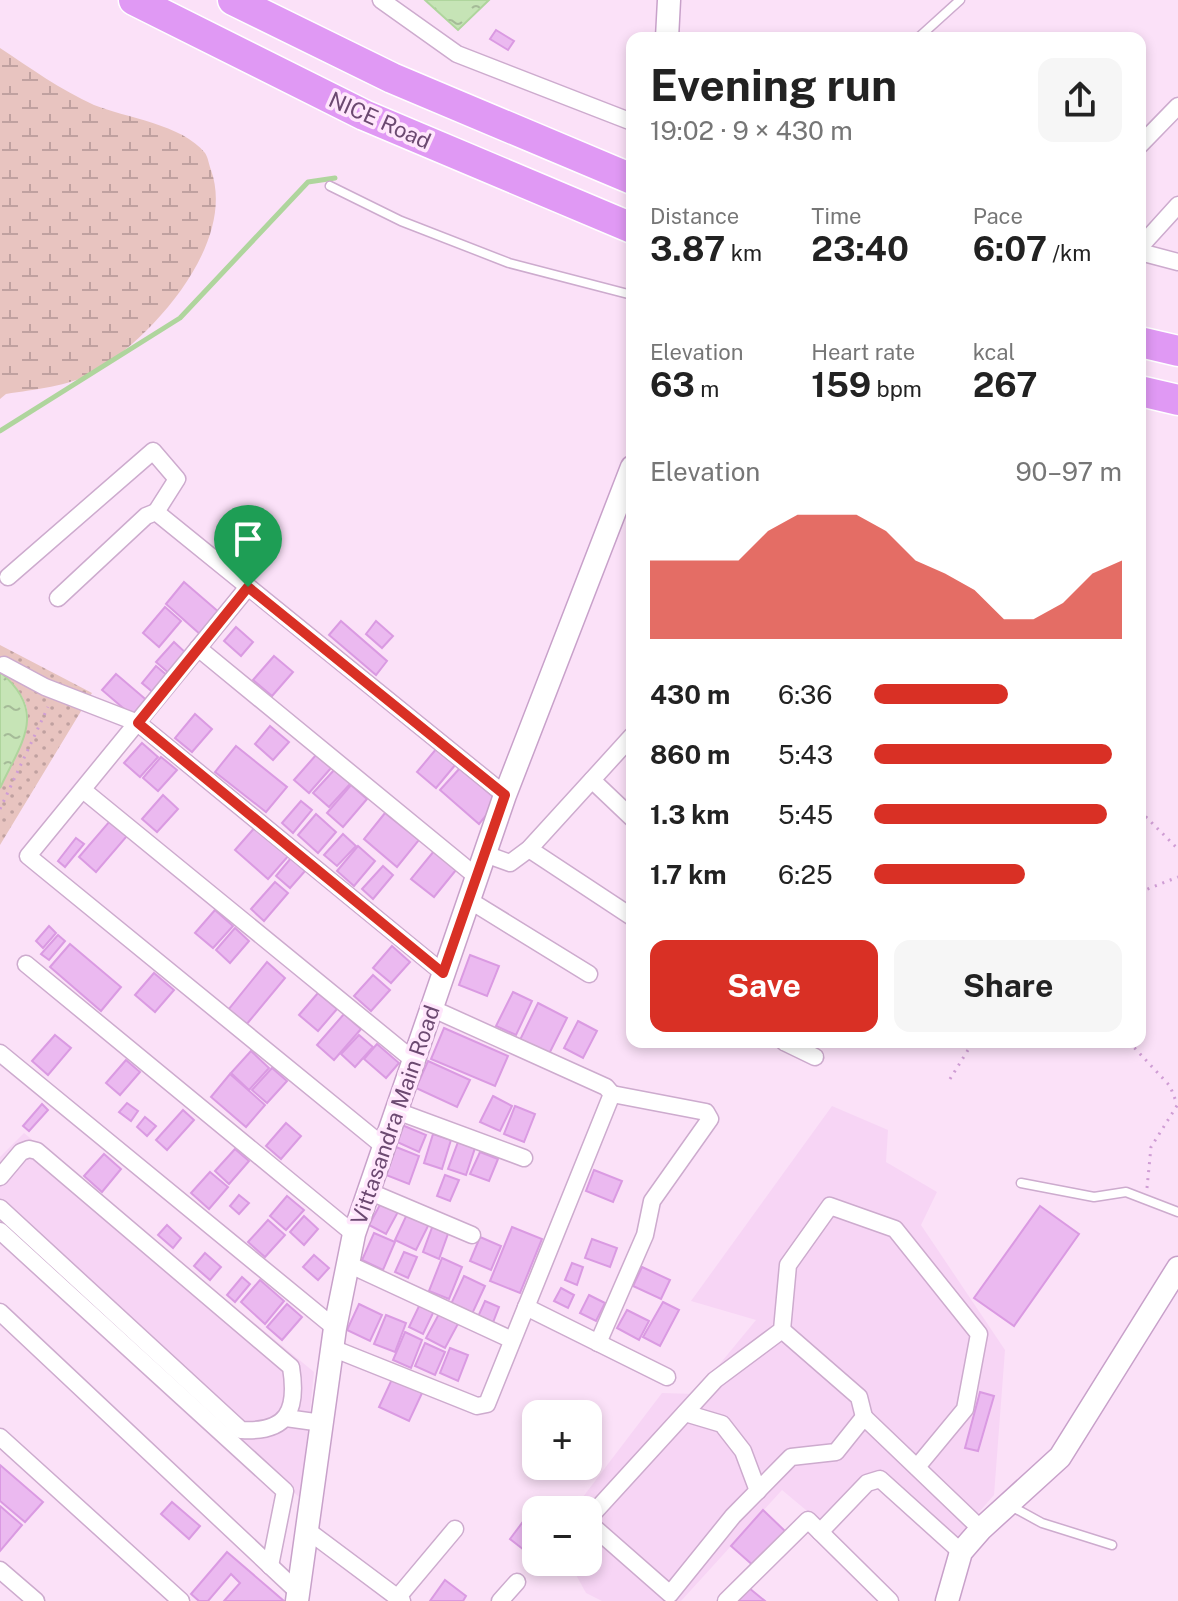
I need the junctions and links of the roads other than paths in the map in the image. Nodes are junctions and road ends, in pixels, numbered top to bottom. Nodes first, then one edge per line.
1 (134, 0) edge
2 (233, 0) edge
3 (381, 0) edge
4 (669, 0) edge
5 (960, 0) edge
6 (667, 32) edge
7 (925, 32) edge
8 (1178, 106) edge
9 (626, 120) edge
10 (1146, 139) edge
11 (626, 176) edge
12 (330, 186) dead end
13 (1178, 205) edge
14 (626, 225) edge
15 (1146, 242) edge
16 (1146, 251) edge
17 (1178, 262) edge
18 (626, 293) edge
19 (1146, 343) edge
20 (1178, 351) edge
21 (1146, 392) edge
22 (1178, 400) edge
23 (626, 482) edge
24 (156, 512) junction
25 (8, 577) dead end
26 (248, 587) junction
27 (58, 598) dead end
28 (198, 648) junction
29 (4, 665) dead end
30 (138, 723) junction
31 (626, 743) edge
32 (592, 780) junction
33 (83, 790) junction
34 (505, 795) junction
35 (626, 812) edge
36 (529, 849) junction
37 (485, 854) junction
38 (477, 877) junction
39 (469, 900) junction
40 (626, 913) edge
41 (26, 964) dead end
42 (443, 973) junction
43 (589, 974) dead end
44 (431, 1008) junction
45 (796, 1048) edge
46 (0, 1053) edge
47 (815, 1057) dead end
48 (412, 1059) junction
49 (612, 1094) junction
50 (394, 1110) junction
51 (382, 1145) junction
52 (524, 1158) dead end
53 (0, 1177) edge
54 (1021, 1183) dead end
55 (368, 1191) junction
56 (0, 1208) edge
57 (1178, 1212) edge
58 (0, 1231) edge
59 (354, 1234) junction
60 (472, 1235) dead end
61 (348, 1264) junction
62 (1178, 1268) edge
63 (526, 1307) junction
64 (0, 1312) edge
65 (782, 1330) junction
66 (334, 1338) junction
67 (512, 1340) junction
68 (598, 1343) junction
69 (667, 1377) dead end
70 (685, 1413) junction
71 (864, 1417) junction
72 (286, 1418) junction
73 (322, 1423) junction
74 (0, 1437) edge
75 (917, 1467) junction
76 (758, 1491) junction
77 (602, 1505) edge
78 (1008, 1505) junction
79 (455, 1529) dead end
80 (981, 1529) junction
81 (307, 1530) junction
82 (820, 1532) junction
83 (602, 1533) edge
84 (1112, 1545) dead end
85 (961, 1552) junction
86 (270, 1566) junction
87 (0, 1570) edge
88 (517, 1582) dead end
89 (297, 1596) edge
90 (391, 1597) edge
91 (36, 1601) edge
92 (181, 1601) edge
93 (500, 1601) edge
94 (726, 1601) edge
95 (890, 1601) edge
96 (947, 1601) edge

1 - 14 highway, NICE Road
2 - 11 highway, NICE Road
3 - 9 street
4 - 6 street
5 - 7 lane
8 - 10 street
12 - 18 lane
13 - 15 street
16 - 17 street
19 - 20 highway
21 - 22 highway
23 - 34 street, Vittasandra Main Road
24 - 25 street
24 - 26 street
24 - 27 street
26 - 28 street
26 - 34 street
28 - 30 street
28 - 38 street
29 - 30 street
30 - 33 street
30 - 42 street
31 - 32 street
32 - 35 street
32 - 36 street
33 - 48 street
33 - 51 street
34 - 37 street, Vittasandra Main Road
36 - 37 street
36 - 40 street
37 - 38 street, Vittasandra Main Road
38 - 39 street, Vittasandra Main Road
39 - 42 street, Vittasandra Main Road
39 - 43 street
41 - 59 street
42 - 44 street, Vittasandra Main Road
44 - 48 street, Vittasandra Main Road
44 - 49 street
45 - 47 street
46 - 66 street
48 - 50 street, Vittasandra Main Road
49 - 63 street
49 - 68 street
50 - 51 street, Vittasandra Main Road
50 - 52 street
51 - 55 street, Vittasandra Main Road
53 - 72 street
54 - 57 lane
55 - 59 street, Vittasandra Main Road
55 - 60 street
56 - 72 street
58 - 86 street
59 - 61 street, Vittasandra Main Road
61 - 66 street, Vittasandra Main Road
61 - 67 street
62 - 78 street
63 - 67 street
63 - 68 street
64 - 86 street
65 - 70 street
65 - 71 street
65 - 75 street
66 - 67 street
66 - 73 street, Vittasandra Main Road
68 - 69 street
70 - 76 street
70 - 77 street
71 - 75 street
71 - 76 street
72 - 73 street
73 - 81 street, Vittasandra Main Road
74 - 92 street
75 - 80 street
76 - 83 street
78 - 80 street
78 - 84 lane
79 - 90 street
80 - 85 street
81 - 89 street, Vittasandra Main Road
81 - 90 street
82 - 85 street
82 - 94 street
82 - 95 street
85 - 96 street
86 - 89 street
87 - 91 street
88 - 93 street

